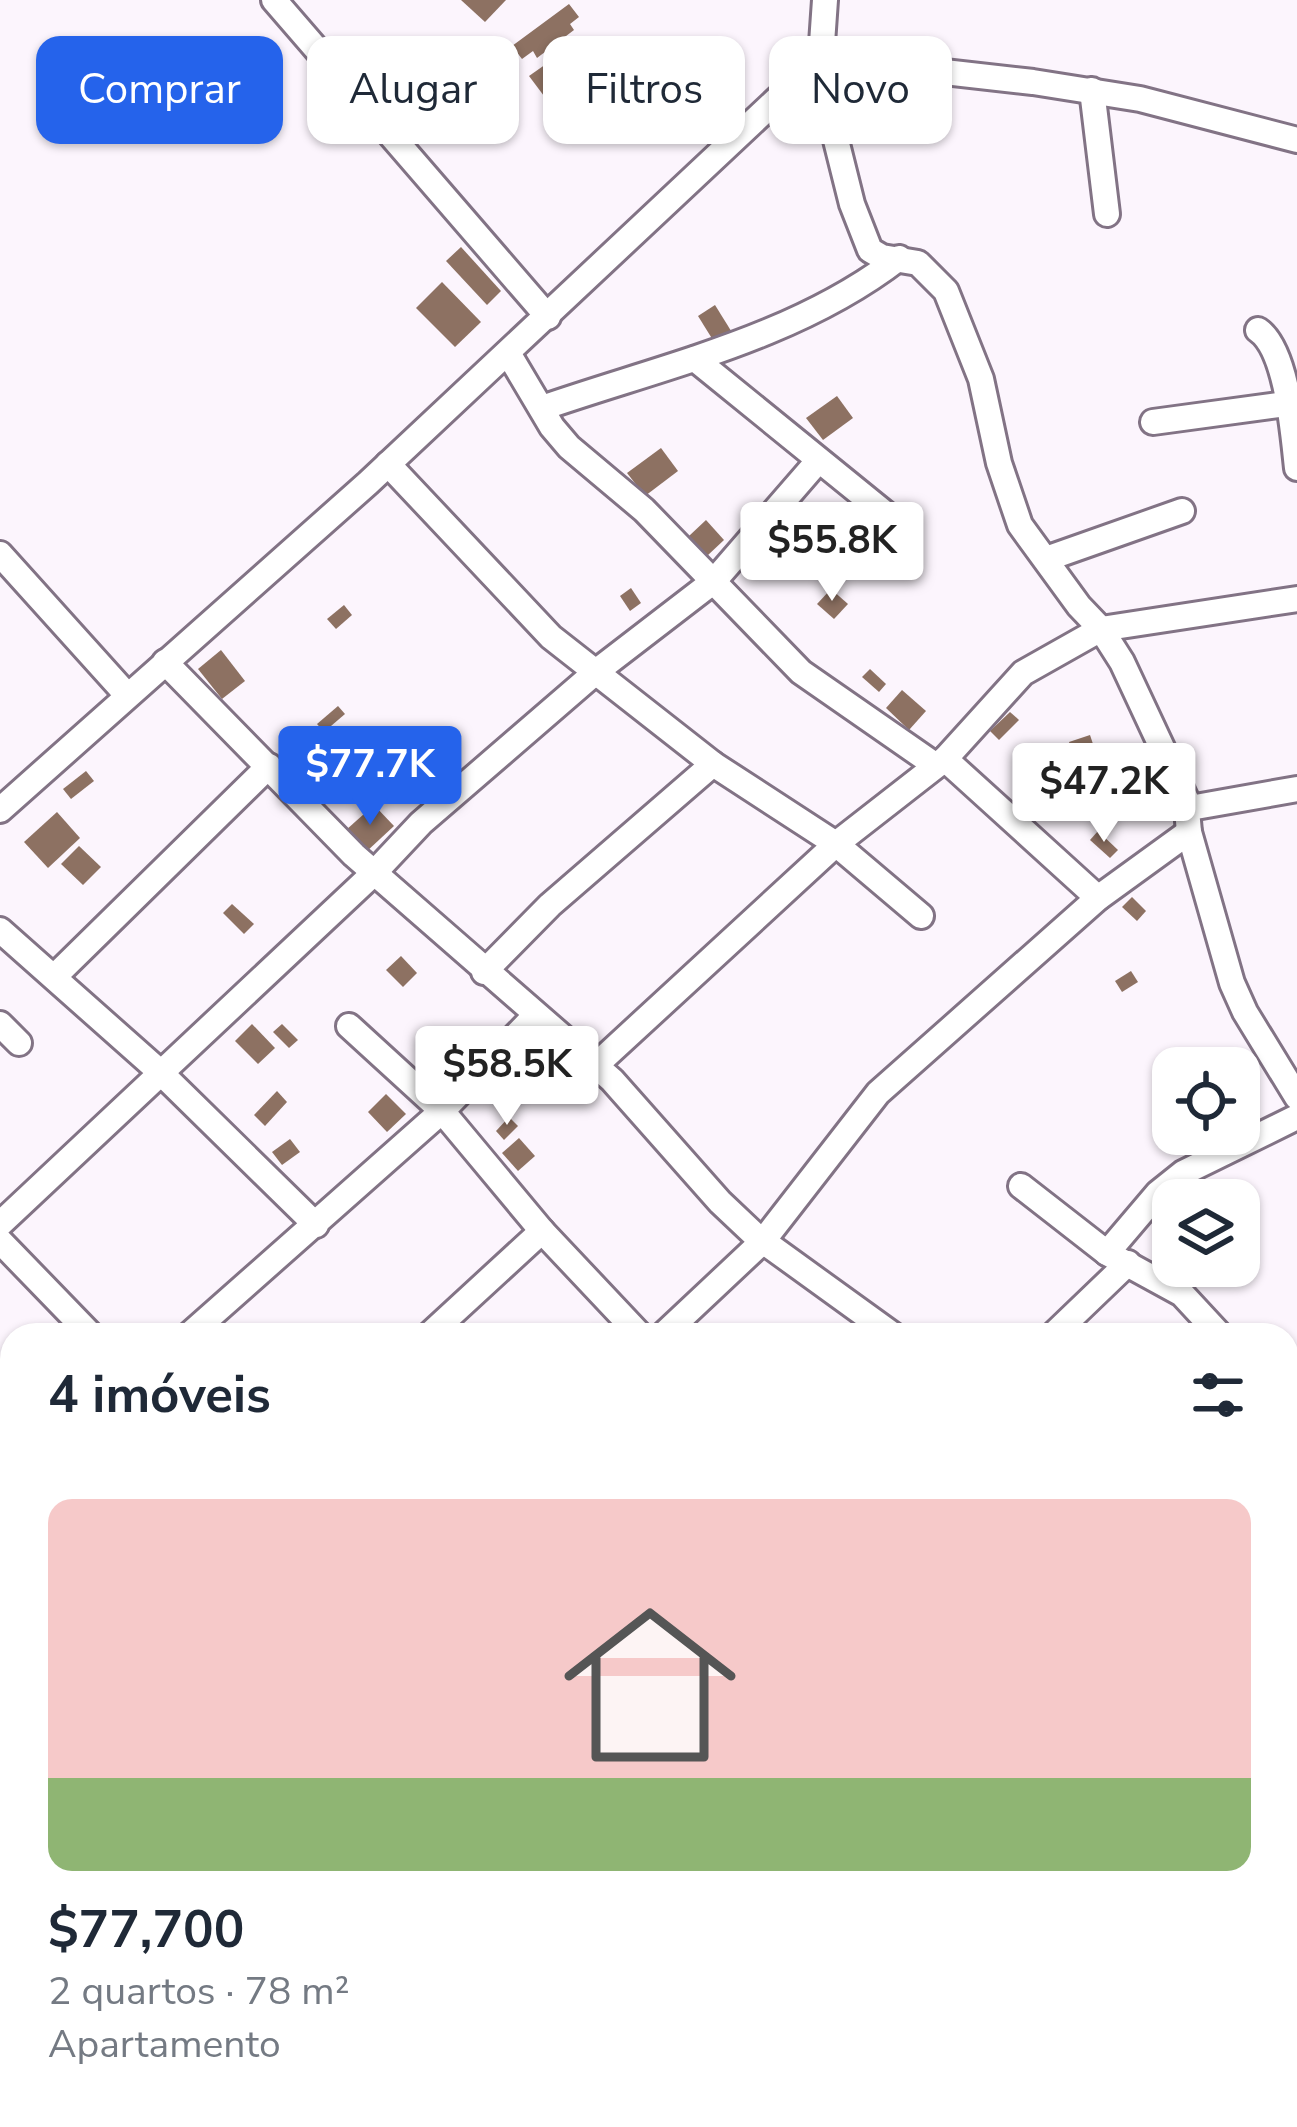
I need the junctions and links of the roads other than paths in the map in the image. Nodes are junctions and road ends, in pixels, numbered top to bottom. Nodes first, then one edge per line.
1 (274, 0) edge
2 (825, 0) edge
3 (823, 36) edge
4 (952, 73) edge
5 (1092, 90) junction
6 (769, 107) edge
7 (1297, 140) edge
8 (837, 144) edge
9 (1107, 214) dead end
10 (899, 258) junction
11 (548, 316) junction
12 (1258, 330) dead end
13 (508, 352) junction
14 (695, 359) junction
15 (1291, 405) edge
16 (542, 408) junction
17 (1153, 422) dead end
18 (818, 461) junction
19 (388, 464) junction
20 (1297, 468) edge
21 (1181, 511) dead end
22 (892, 519) dead end
23 (0, 554) edge
24 (1046, 559) junction
25 (714, 581) junction
26 (1297, 599) edge
27 (1101, 629) junction
28 (165, 662) junction
29 (597, 671) junction
30 (127, 695) junction
31 (940, 762) junction
32 (713, 764) junction
33 (269, 766) junction
34 (1297, 789) edge
35 (0, 810) edge
36 (1190, 820) junction
37 (836, 844) junction
38 (374, 873) junction
39 (1098, 898) junction
40 (921, 916) dead end
41 (0, 930) edge
42 (484, 972) junction
43 (54, 976) junction
44 (535, 1016) junction
45 (0, 1024) edge
46 (349, 1026) dead end
47 (19, 1043) dead end
48 (595, 1066) junction
49 (159, 1071) junction
50 (1297, 1097) edge
51 (442, 1111) junction
52 (1297, 1117) edge
53 (1021, 1186) dead end
54 (0, 1224) edge
55 (316, 1225) junction
56 (542, 1231) junction
57 (0, 1241) edge
58 (763, 1241) junction
59 (1117, 1258) junction
60 (79, 1323) edge
61 (203, 1323) edge
62 (442, 1323) edge
63 (629, 1323) edge
64 (676, 1323) edge
65 (876, 1323) edge
66 (1063, 1323) edge
67 (1209, 1323) edge

1 - 11 street
2 - 3 street
4 - 5 street
5 - 7 street
5 - 9 street
6 - 11 street
8 - 10 street
10 - 14 street
10 - 24 street
11 - 13 street
12 - 15 street
13 - 16 street
13 - 19 street
14 - 16 street
14 - 18 street
15 - 17 street
15 - 20 street
16 - 25 street
18 - 22 street
18 - 25 street
19 - 28 street
19 - 29 street
21 - 24 street
23 - 30 street
24 - 27 street
25 - 29 street
25 - 31 street
26 - 27 street
27 - 31 street
27 - 36 street
28 - 30 street
28 - 33 street
29 - 32 street
29 - 38 street
30 - 35 street
31 - 37 street
31 - 39 street
32 - 37 street
32 - 42 street
33 - 38 street
33 - 43 street
34 - 36 street
36 - 39 street
36 - 50 street
37 - 40 street
37 - 48 street
38 - 42 street
38 - 49 street
39 - 58 street
41 - 43 street
42 - 44 street
43 - 49 street
44 - 48 street
44 - 51 street
45 - 47 street
46 - 51 street
48 - 58 street
49 - 54 street
49 - 55 street
51 - 55 street
51 - 56 street
52 - 59 street
53 - 59 street
55 - 61 street
56 - 62 street
56 - 63 street
57 - 60 street
58 - 64 street
58 - 65 street
59 - 66 street
59 - 67 street

